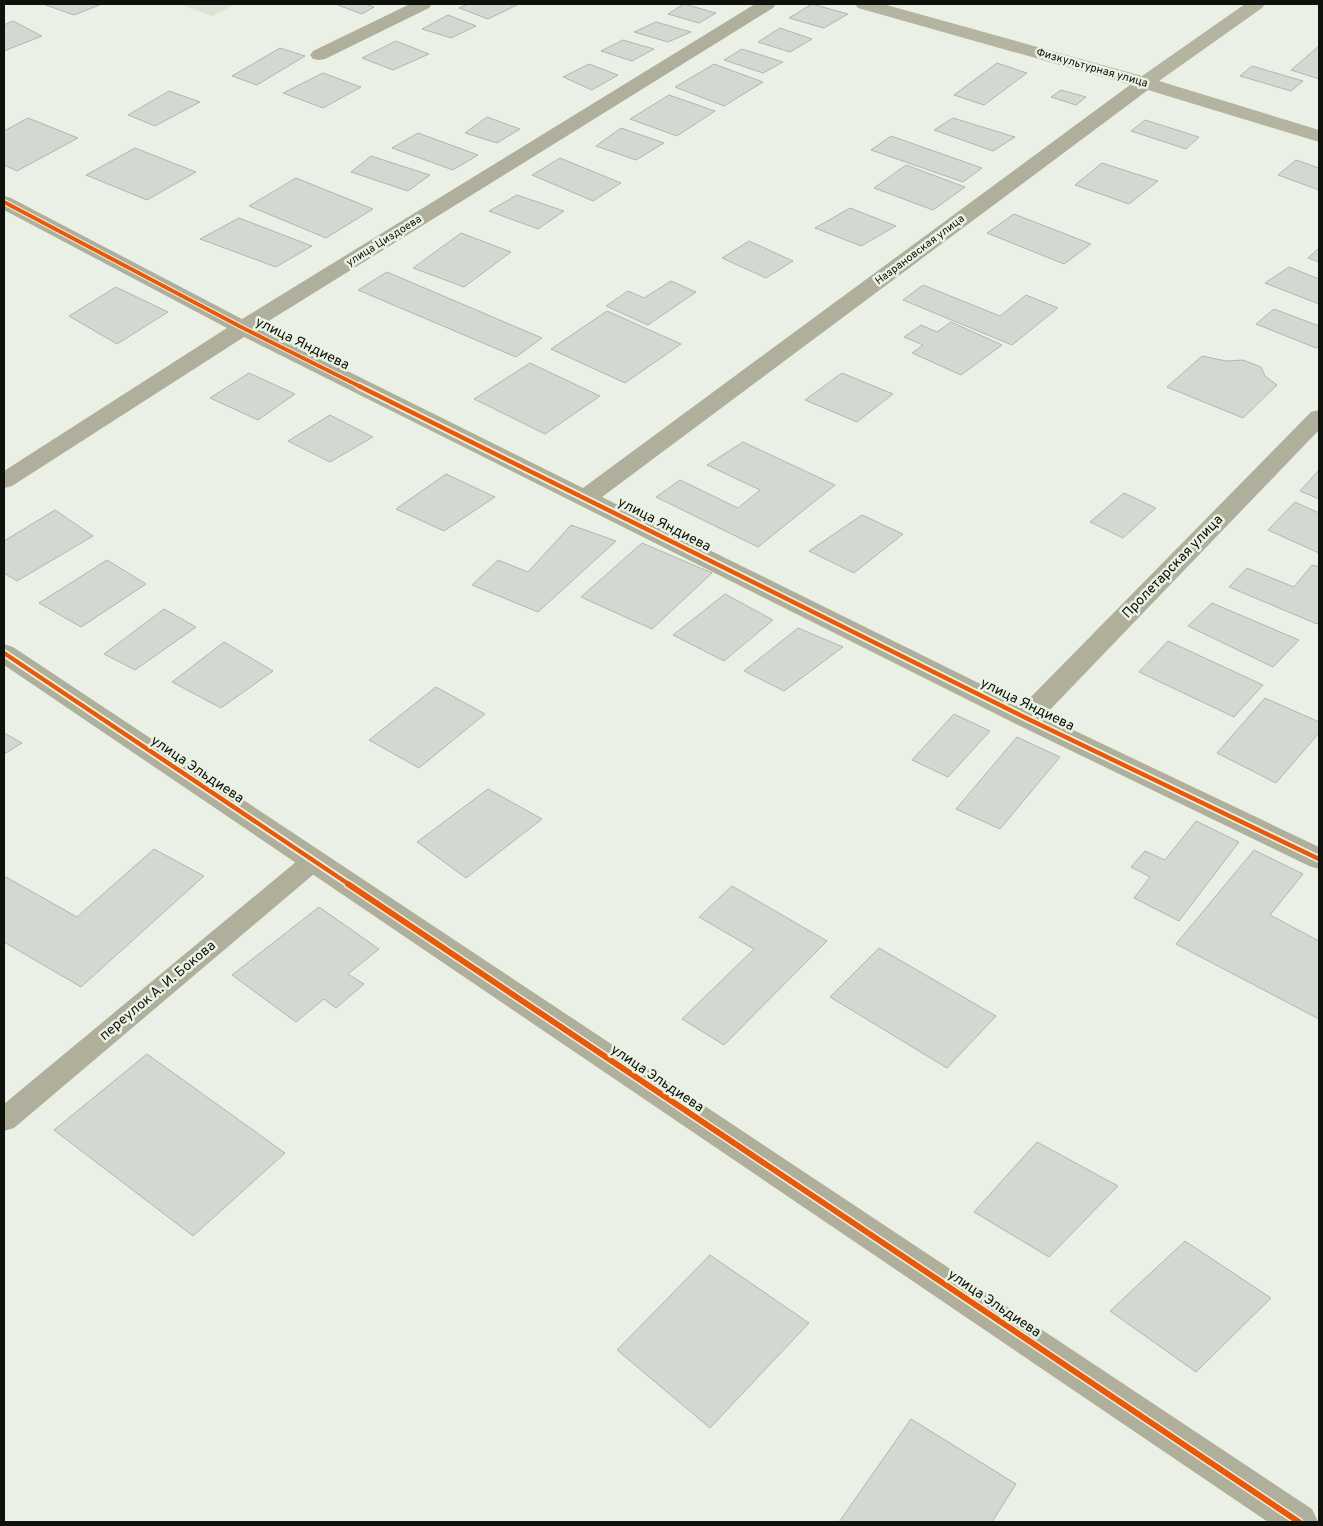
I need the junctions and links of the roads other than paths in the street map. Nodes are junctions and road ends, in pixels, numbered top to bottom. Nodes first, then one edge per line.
1 (423, 4) edge
2 (767, 4) edge
3 (864, 4) edge
4 (1256, 4) edge
5 (319, 55) dead end
6 (1145, 83) junction
7 (1319, 136) edge
8 (4, 202) edge
9 (243, 328) junction
10 (1319, 417) edge
11 (4, 481) edge
12 (586, 498) junction
13 (4, 654) edge
14 (1026, 718) junction
15 (1319, 859) edge
16 (312, 862) junction
17 (4, 1120) edge
18 (1300, 1522) edge

1 - 5 street
2 - 9 street, улица Циздоева
3 - 6 main road, Физкультурная улица
4 - 6 main road, Назрановская улица
6 - 7 main road, Физкультурная улица
6 - 12 street, Назрановская улица
8 - 9 street, улица Яндиева
9 - 11 street, улица Циздоева
9 - 12 street, улица Яндиева
10 - 14 street, Пролетарская улица
12 - 14 street, улица Яндиева
13 - 16 street, улица Эльдиева
14 - 15 street, улица Яндиева
16 - 17 lane, переулок А. И. Бокова
16 - 18 street, улица Эльдиева

